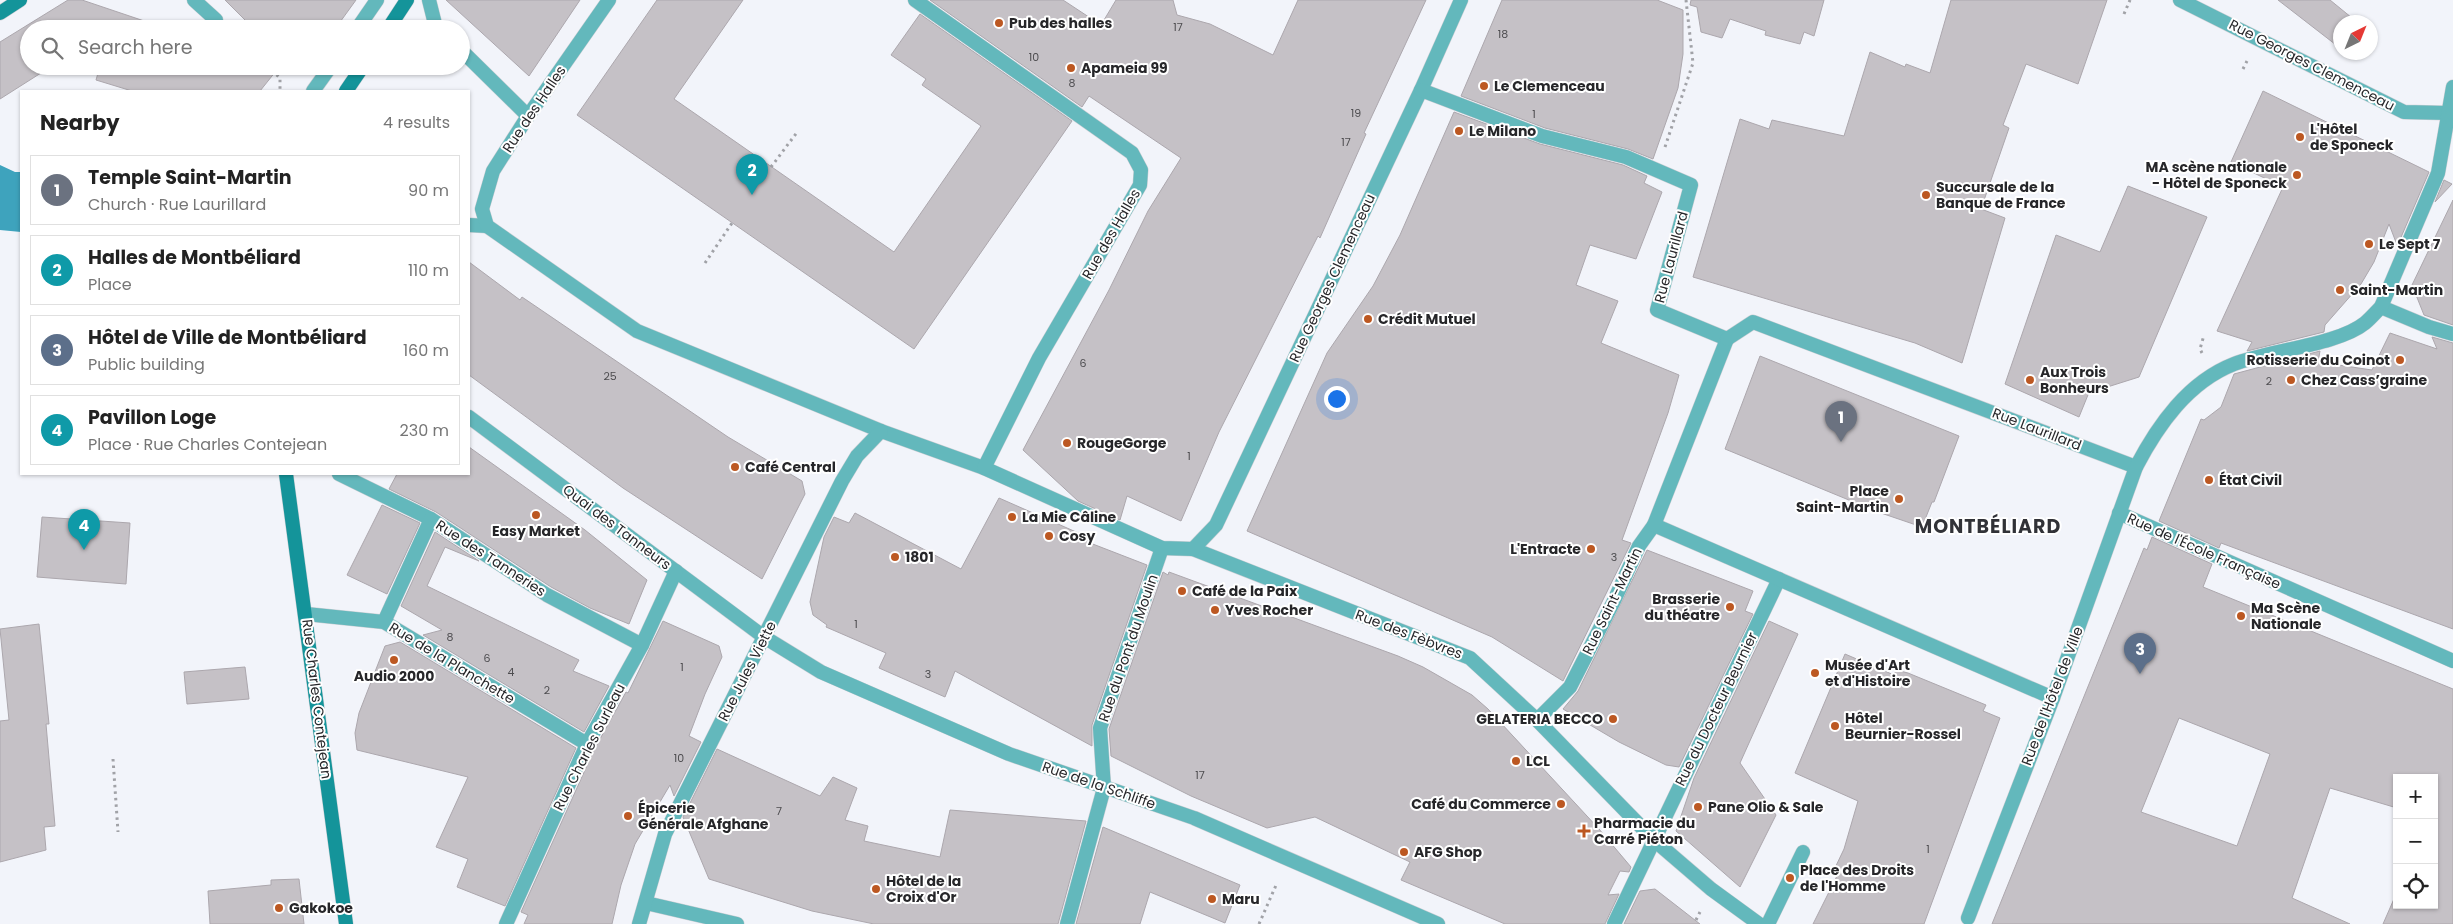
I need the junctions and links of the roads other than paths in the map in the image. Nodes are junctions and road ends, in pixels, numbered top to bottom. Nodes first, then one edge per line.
1 (20, 0) edge
2 (194, 0) edge
3 (377, 0) edge
4 (407, 0) edge
5 (430, 0) edge
6 (609, 0) edge
7 (915, 0) edge
8 (1461, 0) edge
9 (2180, 0) edge
10 (0, 13) edge
11 (216, 20) dead end
12 (363, 20) edge
13 (394, 20) edge
14 (434, 20) edge
15 (470, 59) edge
16 (324, 75) edge
17 (357, 75) edge
18 (2453, 87) edge
19 (314, 90) edge
20 (347, 90) edge
21 (1421, 90) junction
22 (2450, 112) edge
23 (528, 116) junction
24 (470, 224) edge
25 (487, 226) junction
26 (2381, 306) junction
27 (2453, 334) edge
28 (1727, 339) junction
29 (470, 418) edge
30 (881, 431) junction
31 (2136, 467) junction
32 (984, 468) junction
33 (286, 475) edge
34 (341, 475) edge
35 (2119, 513) junction
36 (431, 518) junction
37 (1654, 525) junction
38 (1162, 548) junction
39 (1193, 549) junction
40 (676, 571) junction
41 (1779, 579) junction
42 (306, 614) junction
43 (384, 622) junction
44 (764, 637) junction
45 (642, 645) junction
46 (2453, 661) edge
47 (2053, 698) junction
48 (1537, 720) junction
49 (588, 744) junction
50 (1104, 788) junction
51 (1654, 840) junction
52 (1803, 852) dead end
53 (646, 902) junction
54 (1967, 921) edge
55 (346, 924) edge
56 (506, 924) edge
57 (639, 924) edge
58 (737, 924) edge
59 (1067, 924) edge
60 (1438, 924) edge
61 (1614, 924) edge
62 (1759, 924) edge
63 (1768, 924) edge

1 - 10 main road
2 - 11 street
3 - 12 street
4 - 13 main road
5 - 14 street
6 - 23 street, Rue des Halles
7 - 32 street, Rue des Halles
8 - 21 street, Rue Georges Clemenceau
9 - 22 street, Rue Georges Clemenceau
15 - 23 street
16 - 19 street
17 - 20 main road
18 - 22 street
21 - 28 street, Rue Laurillard
21 - 39 street, Rue Georges Clemenceau
22 - 26 street
23 - 25 street, Rue des Halles
24 - 25 street
25 - 30 street, Rue des Fèbvres
26 - 27 street
26 - 31 street, Rue de l'Hôtel de Ville
28 - 31 street, Rue Laurillard
28 - 37 street, Rue Saint-Martin
29 - 40 street, Quai des Tanneurs
30 - 32 street, Rue des Fèbvres
30 - 44 street, Rue Jules Viette
31 - 35 street, Rue de l'Hôtel de Ville
32 - 38 street, Rue des Fèbvres
33 - 42 main road, Rue Charles Contejean
34 - 36 street, Rue des Tanneries
35 - 46 street, Rue de l'École Française
35 - 47 street, Rue de l'Hôtel de Ville
36 - 43 street
36 - 45 street, Rue des Tanneries
37 - 41 street
37 - 48 street, Rue Saint-Martin
38 - 39 street, Rue des Fèbvres
38 - 50 street, Rue du Pont du Moulin
39 - 48 street, Rue des Fèbvres
40 - 44 street, Quai des Tanneurs
40 - 45 street, Rue Charles Surleau
41 - 47 street
41 - 51 street, Rue du Docteur Beurnier
42 - 43 street, Rue de la Planchette
42 - 55 main road, Rue Charles Contejean
43 - 49 street, Rue de la Planchette
44 - 50 street, Rue de la Schliffe
44 - 53 street, Rue Jules Viette
45 - 49 street, Rue Charles Surleau
47 - 54 street, Rue de l'Hôtel de Ville
48 - 51 street, Rue des Fèbvres
49 - 56 street, Rue Charles Surleau
50 - 59 street, Rue du Pont du Moulin
50 - 60 street, Rue de la Schliffe
51 - 61 street, Rue du Docteur Beurnier
51 - 62 street, Rue des Fèbvres
52 - 63 street
53 - 57 street, Rue Jules Viette
53 - 58 street

